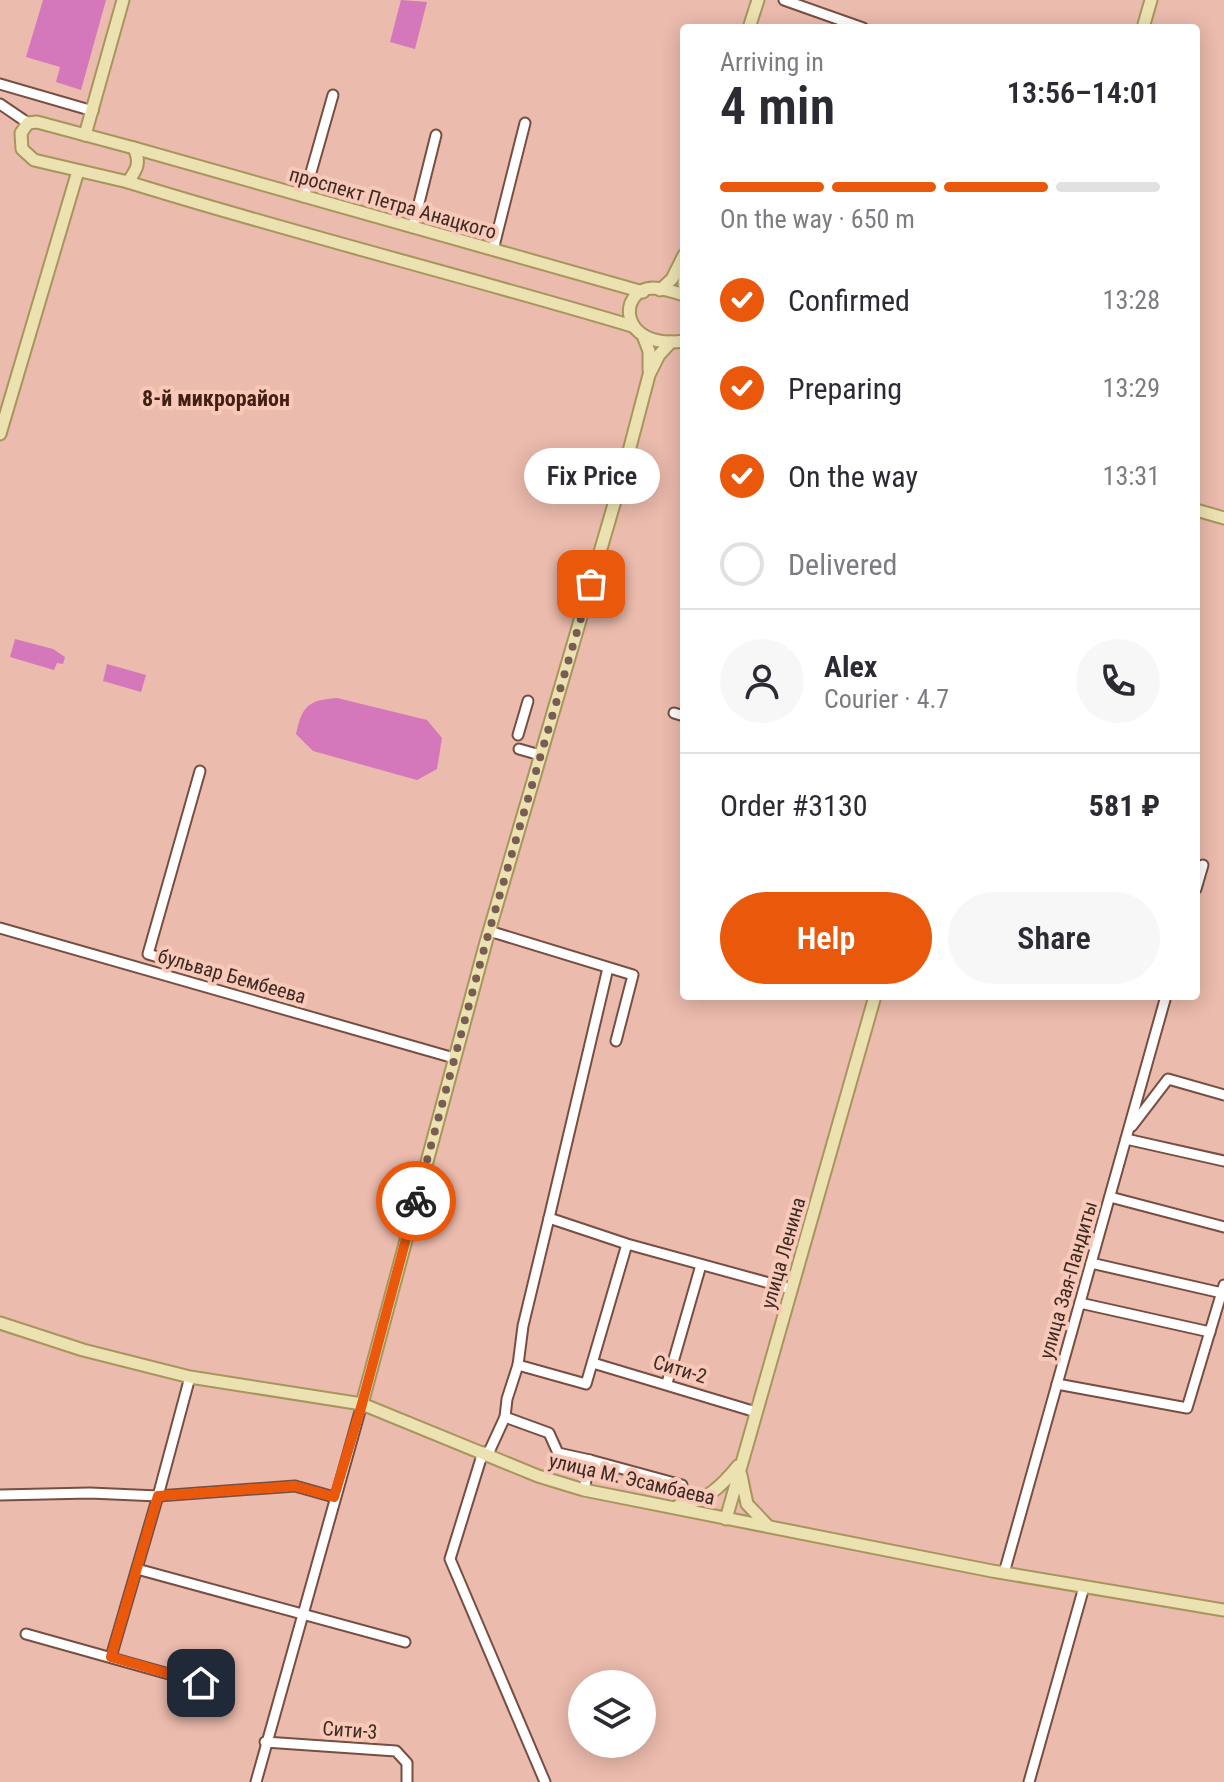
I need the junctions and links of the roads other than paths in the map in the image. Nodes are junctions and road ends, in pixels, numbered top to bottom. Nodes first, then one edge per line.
1 (123, 0) edge
2 (758, 0) edge
3 (784, 0) edge
4 (1151, 0) edge
5 (750, 24) edge
6 (852, 24) edge
7 (1144, 24) edge
8 (0, 84) edge
9 (11, 87) junction
10 (333, 95) dead end
11 (2, 105) edge
12 (93, 111) junction
13 (28, 123) junction
14 (525, 123) dead end
15 (85, 135) junction
16 (436, 135) dead end
17 (134, 148) junction
18 (78, 171) junction
19 (128, 182) junction
20 (304, 197) junction
21 (413, 227) junction
22 (493, 250) junction
23 (680, 264) edge
24 (660, 290) junction
25 (643, 292) junction
26 (680, 294) edge
27 (632, 326) junction
28 (644, 338) junction
29 (678, 342) edge
30 (649, 375) junction
31 (0, 434) edge
32 (1200, 511) edge
33 (1224, 518) edge
34 (528, 701) dead end
35 (518, 735) dead end
36 (519, 749) dead end
37 (540, 755) junction
38 (200, 771) dead end
39 (1203, 865) dead end
40 (1200, 875) edge
41 (0, 928) edge
42 (489, 931) junction
43 (168, 960) dead end
44 (608, 968) junction
45 (874, 1000) edge
46 (1165, 1000) edge
47 (616, 1041) dead end
48 (454, 1058) junction
49 (1224, 1095) edge
50 (1127, 1135) junction
51 (1224, 1161) edge
52 (1110, 1197) junction
53 (549, 1218) junction
54 (1224, 1227) edge
55 (627, 1244) junction
56 (1091, 1263) junction
57 (701, 1265) junction
58 (791, 1289) junction
59 (1223, 1289) edge
60 (1080, 1303) junction
61 (0, 1323) edge
62 (1210, 1332) junction
63 (593, 1363) junction
64 (518, 1365) junction
65 (190, 1377) junction
66 (667, 1383) junction
67 (1057, 1384) junction
68 (362, 1404) junction
69 (756, 1412) junction
70 (505, 1417) junction
71 (485, 1453) junction
72 (590, 1460) junction
73 (741, 1462) junction
74 (682, 1485) dead end
75 (584, 1490) junction
76 (0, 1495) edge
77 (158, 1496) junction
78 (334, 1497) junction
79 (669, 1507) junction
80 (726, 1519) junction
81 (771, 1528) junction
82 (137, 1569) junction
83 (1004, 1573) junction
84 (1084, 1587) junction
85 (1224, 1610) edge
86 (302, 1614) junction
87 (26, 1634) dead end
88 (405, 1642) dead end
89 (111, 1657) junction
90 (201, 1683) dead end
91 (265, 1742) junction
92 (256, 1782) edge
93 (407, 1782) edge
94 (545, 1782) edge
95 (1029, 1782) edge

1 - 12 main road
2 - 5 main road
3 - 6 street
4 - 7 main road
8 - 9 street
9 - 11 street
9 - 12 street
10 - 20 street
11 - 13 street
12 - 15 main road
13 - 15 main road, проспект Петра Анацкого
13 - 18 main road
14 - 22 street
15 - 17 main road, проспект Петра Анацкого
16 - 21 street
17 - 19 main road
17 - 20 main road, проспект Петра Анацкого
18 - 19 main road
18 - 31 main road
19 - 27 main road
20 - 21 main road, проспект Петра Анацкого
21 - 22 main road, проспект Петра Анацкого
22 - 25 main road, проспект Петра Анацкого
23 - 24 main road
24 - 25 main road
24 - 26 main road
25 - 27 main road
27 - 28 main road
28 - 29 main road
28 - 30 main road
29 - 30 main road
30 - 37 main road
32 - 33 main road
34 - 35 street
36 - 37 street
37 - 42 main road
38 - 43 street, бульвар Бембеева
39 - 40 street
41 - 48 street, бульвар Бембеева
42 - 44 street
42 - 48 main road
44 - 47 street
44 - 53 street
45 - 58 main road, улица Ленина
46 - 50 street, улица Зая-Пандиты
48 - 68 main road
49 - 50 street
50 - 51 street
50 - 52 street, улица Зая-Пандиты
52 - 54 street
52 - 56 street, улица Зая-Пандиты
53 - 55 street
53 - 64 street
55 - 57 street
55 - 63 street
56 - 59 street
56 - 60 street, улица Зая-Пандиты
57 - 58 street
57 - 66 street
58 - 69 main road, улица Ленина
59 - 62 street
60 - 62 street
60 - 67 street, улица Зая-Пандиты
61 - 65 main road, улица М. Эсамбаева
62 - 67 street
63 - 64 street
63 - 66 street, Сити-2
64 - 70 street
65 - 68 main road, улица М. Эсамбаева
65 - 77 street
66 - 69 street, Сити-2
67 - 83 street, улица Зая-Пандиты
68 - 71 main road, улица М. Эсамбаева
68 - 78 street
69 - 73 main road, улица Ленина
70 - 71 street
70 - 72 street
71 - 75 main road, улица М. Эсамбаева
71 - 94 street
72 - 74 street
72 - 75 street
73 - 79 main road
73 - 80 main road, улица Ленина
73 - 81 main road
75 - 79 main road, улица М. Эсамбаева
76 - 77 street
77 - 78 street
77 - 82 street
78 - 86 street
79 - 80 main road, улица М. Эсамбаева
80 - 81 main road, улица М. Эсамбаева
81 - 83 main road, улица М. Эсамбаева
82 - 86 street
82 - 89 street
83 - 84 main road, улица М. Эсамбаева
84 - 85 main road, улица М. Эсамбаева
84 - 95 street
86 - 88 street
86 - 91 street
87 - 89 street
89 - 90 street
91 - 92 street
91 - 93 street, Сити-3

